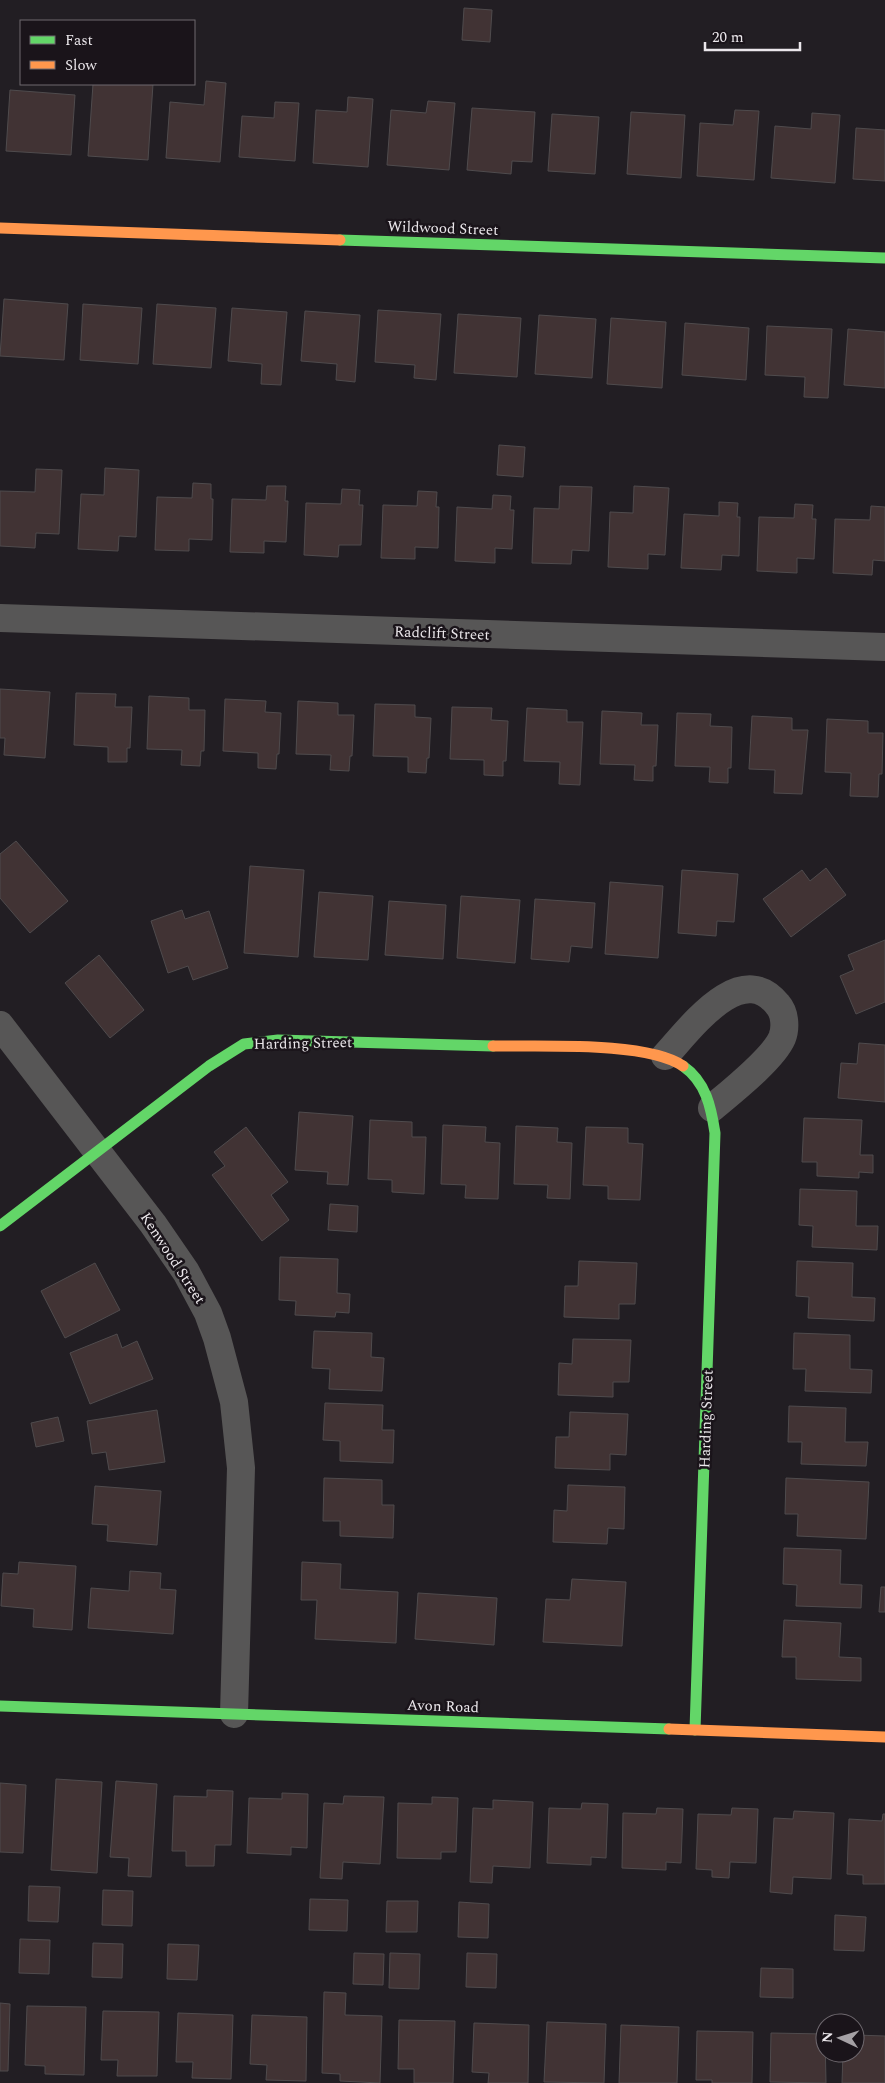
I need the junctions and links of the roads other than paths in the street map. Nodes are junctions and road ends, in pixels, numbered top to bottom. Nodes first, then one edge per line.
1 (0, 228) edge
2 (885, 258) edge
3 (0, 618) edge
4 (885, 648) edge
5 (0, 1025) edge
6 (665, 1056) junction
7 (712, 1108) junction
8 (99, 1151) junction
9 (0, 1226) edge
10 (0, 1706) edge
11 (234, 1714) junction
12 (695, 1730) junction
13 (885, 1737) edge

1 - 2 street, Wildwood Street
3 - 4 street, Radclift Street
5 - 8 street, Kenwood Street
6 - 7 street, Harding Street
6 - 7 street
6 - 8 street, Harding Street
7 - 12 street, Harding Street
8 - 9 street, Harding Street
8 - 11 street, Kenwood Street
10 - 11 street, Avon Road
11 - 12 street, Avon Road
12 - 13 street, Avon Road

